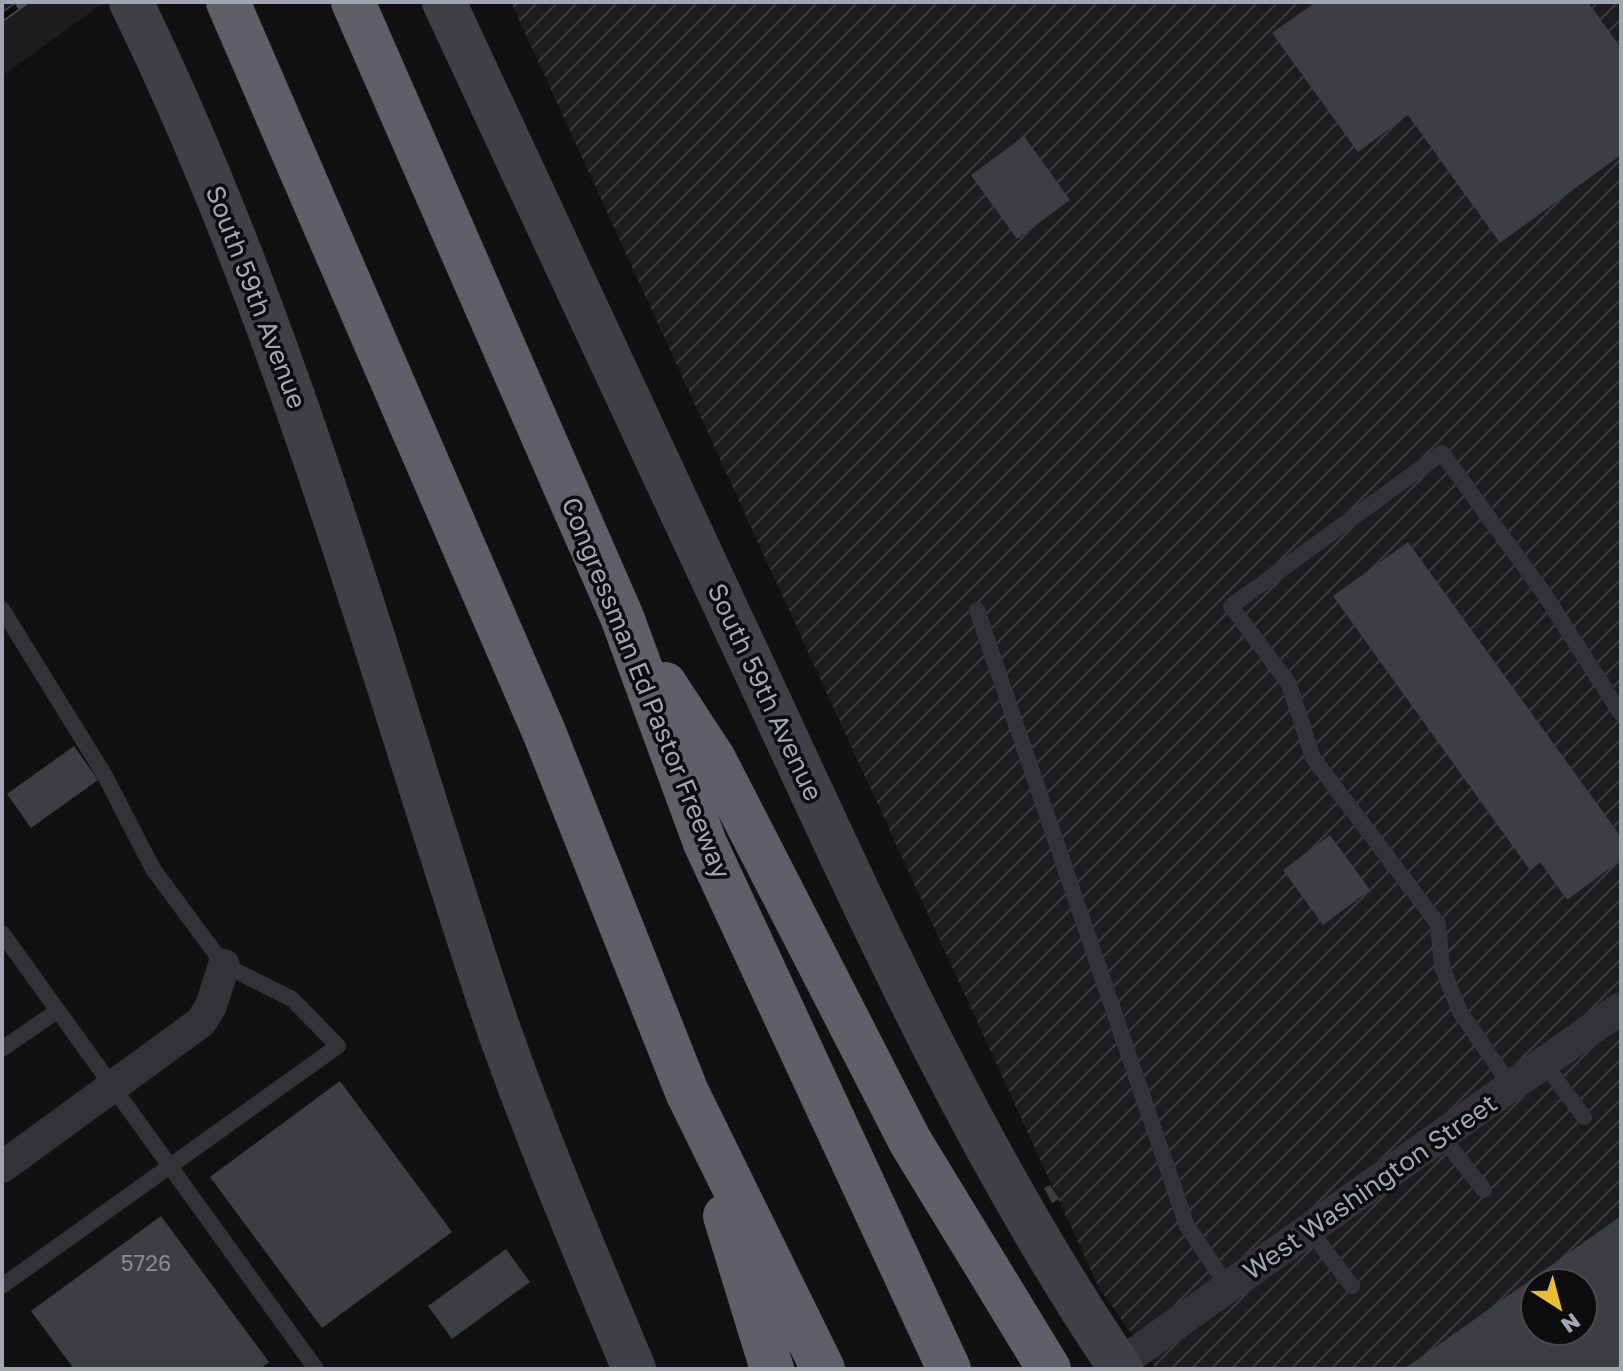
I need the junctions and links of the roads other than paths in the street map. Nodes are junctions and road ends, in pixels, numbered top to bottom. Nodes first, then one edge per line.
1 (131, 2) edge
2 (353, 2) edge
3 (444, 2) edge
4 (231, 9) edge
5 (2, 609) edge
6 (977, 610) dead end
7 (622, 617) junction
8 (1621, 714) edge
9 (2, 933) edge
10 (224, 965) junction
11 (1621, 1008) edge
12 (56, 1012) junction
13 (2, 1049) edge
14 (1544, 1063) junction
15 (1511, 1086) junction
16 (111, 1087) junction
17 (687, 1092) junction
18 (1584, 1117) dead end
19 (1441, 1136) junction
20 (2, 1167) edge
21 (168, 1167) junction
22 (1484, 1190) dead end
23 (1309, 1229) junction
24 (2, 1286) edge
25 (1352, 1286) dead end
26 (1228, 1287) junction
27 (1119, 1367) edge
28 (316, 1369) edge
29 (634, 1369) edge
30 (772, 1369) edge
31 (823, 1369) edge
32 (949, 1369) edge
33 (1049, 1369) edge

1 - 29 main road, South 59th Avenue
2 - 7 highway, Congressman Ed Pastor Freeway
3 - 27 main road, South 59th Avenue
4 - 17 highway
5 - 10 lane
6 - 26 lane
7 - 32 highway, Congressman Ed Pastor Freeway
7 - 33 highway
8 - 15 lane
9 - 12 lane
10 - 16 street
10 - 21 lane
11 - 14 street, West Washington Street
12 - 13 lane
12 - 16 lane
14 - 15 street, West Washington Street
14 - 18 lane
15 - 19 street, West Washington Street
16 - 20 street
16 - 21 lane
17 - 30 highway
17 - 31 highway
19 - 22 lane
19 - 23 street, West Washington Street
21 - 24 lane
21 - 28 lane
23 - 25 lane
23 - 26 street, West Washington Street
26 - 27 street, West Washington Street

